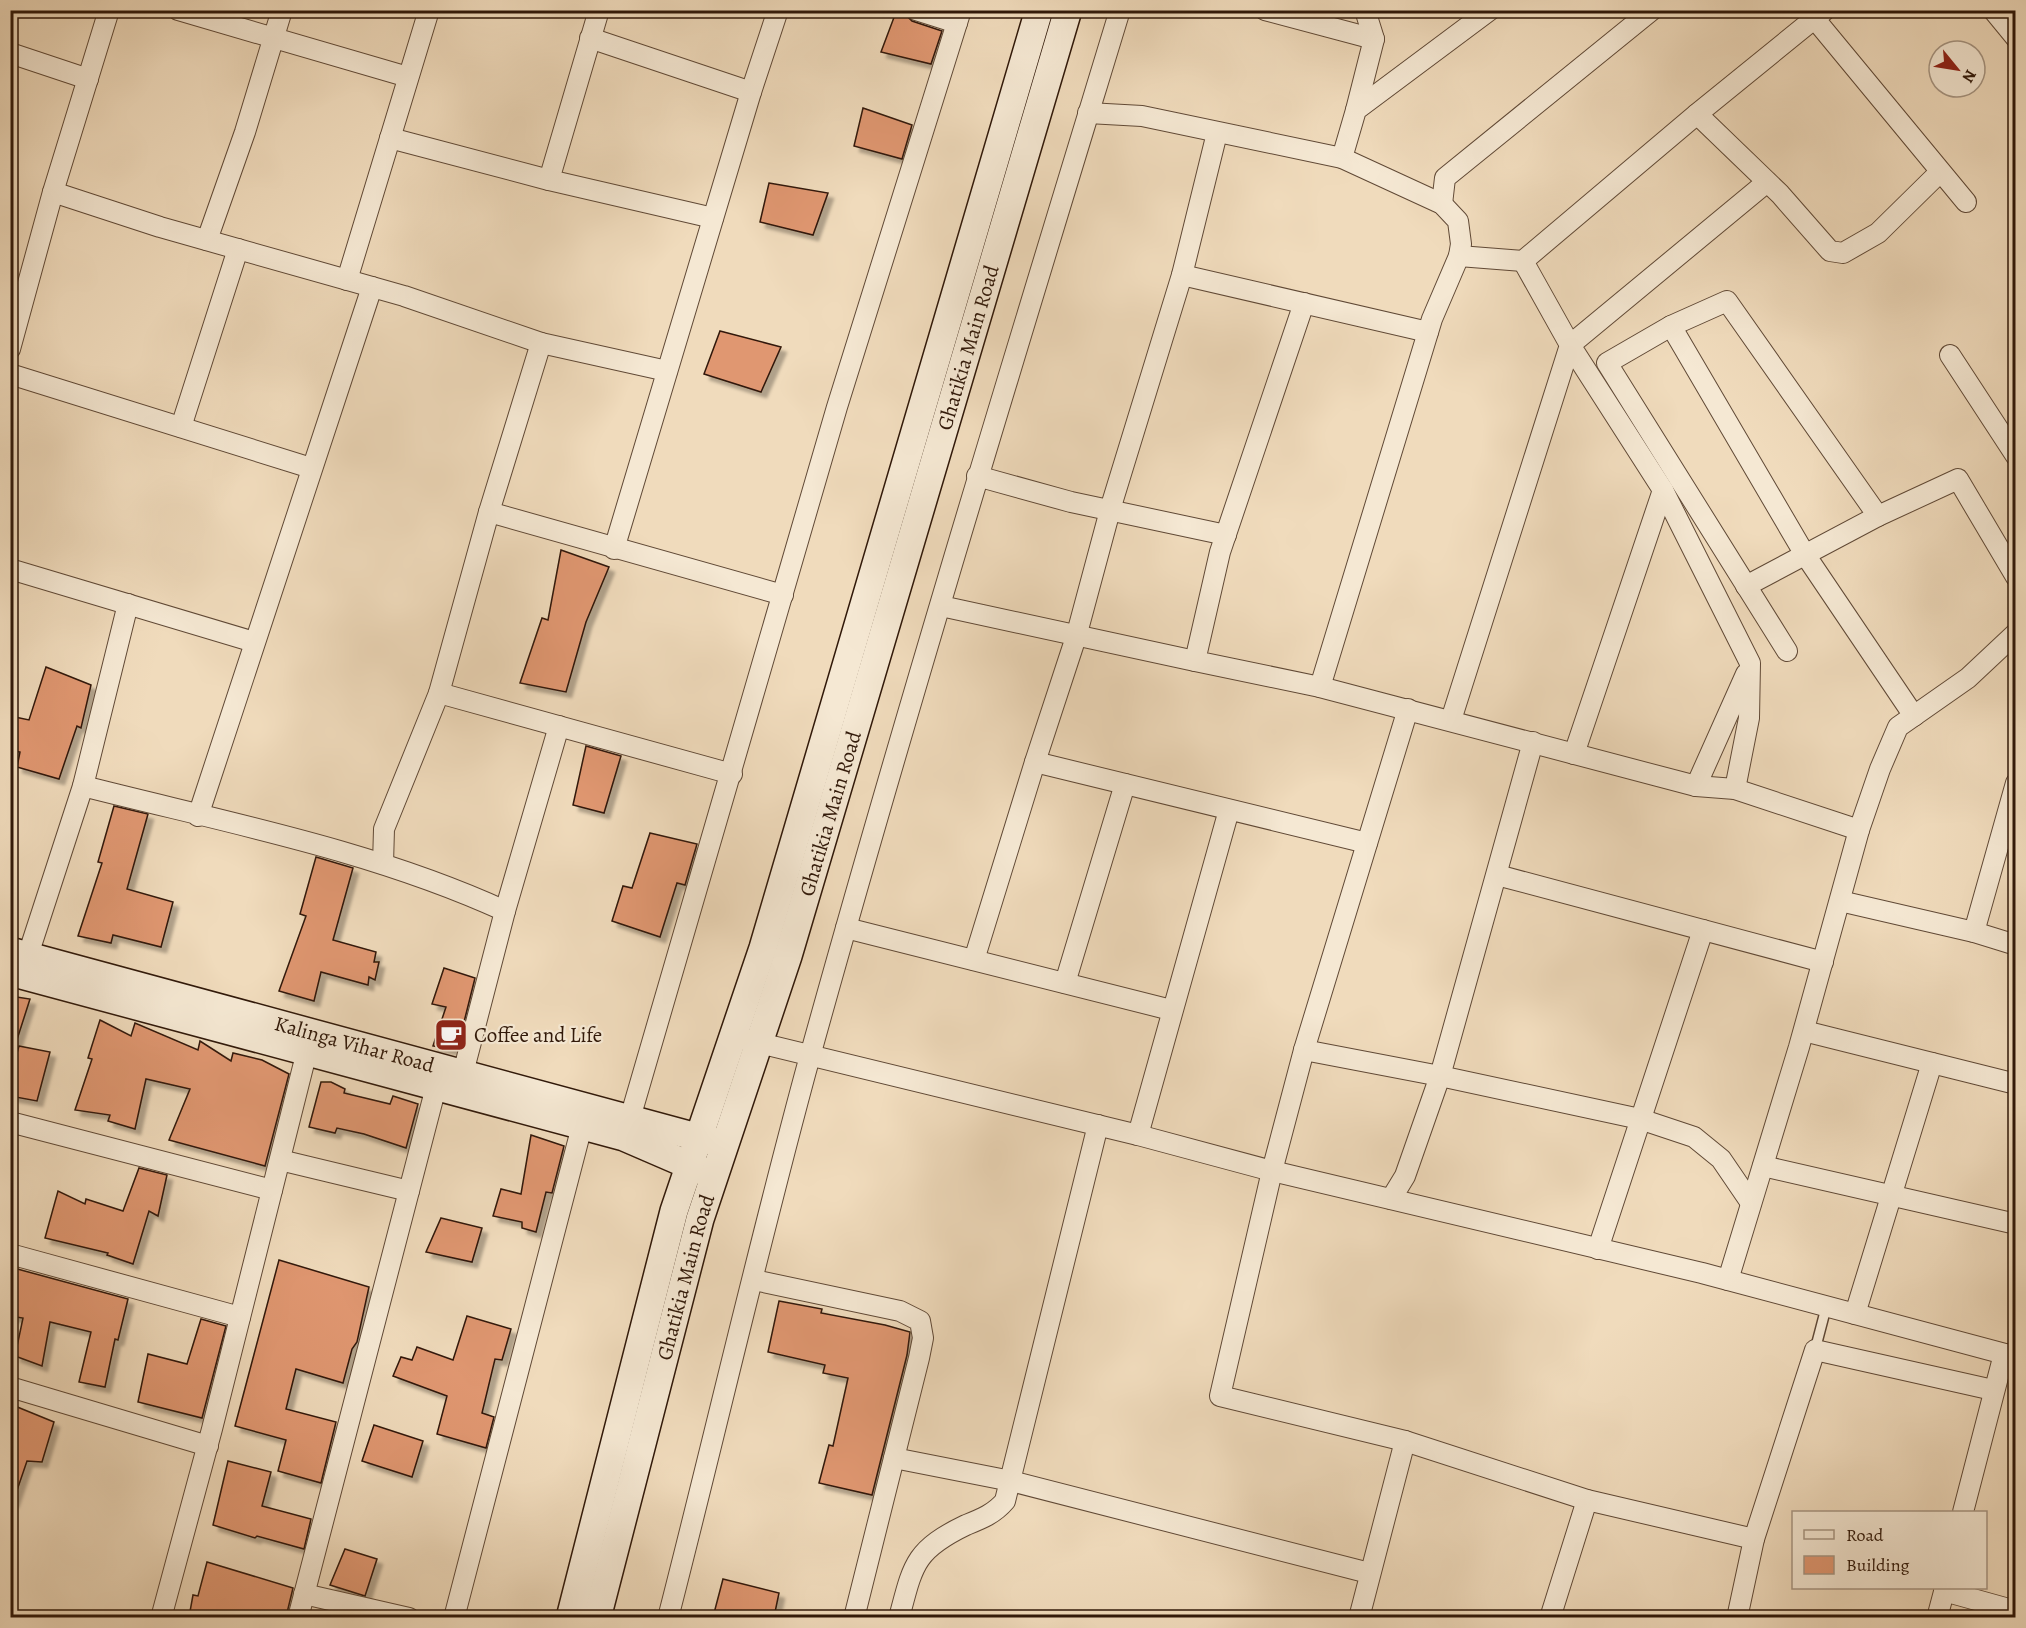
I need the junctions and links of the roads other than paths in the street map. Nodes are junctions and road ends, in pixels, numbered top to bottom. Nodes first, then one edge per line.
1 (109, 10) edge
2 (177, 10) edge
3 (282, 10) edge
4 (429, 10) edge
5 (599, 10) edge
6 (778, 10) edge
7 (916, 10) edge
8 (1039, 10) edge
9 (1068, 10) edge
10 (1120, 10) edge
11 (1365, 10) edge
12 (1490, 10) edge
13 (1652, 10) edge
14 (1993, 10) edge
15 (1264, 11) edge
16 (1819, 14) edge
17 (959, 17) edge
18 (274, 38) junction
19 (590, 38) junction
20 (2016, 38) edge
21 (1374, 39) junction
22 (10, 53) edge
23 (408, 77) junction
24 (88, 80) junction
25 (751, 92) junction
26 (1356, 110) junction
27 (1088, 113) junction
28 (1697, 114) junction
29 (1217, 134) junction
30 (390, 138) junction
31 (1342, 158) junction
32 (1940, 172) junction
33 (549, 180) junction
34 (1767, 182) junction
35 (53, 192) junction
36 (1966, 202) dead end
37 (1442, 204) junction
38 (712, 218) junction
39 (207, 240) junction
40 (238, 249) junction
41 (1459, 256) junction
42 (1523, 261) junction
43 (1182, 275) junction
44 (347, 280) junction
45 (372, 287) junction
46 (1305, 303) junction
47 (1671, 326) junction
48 (1428, 332) junction
49 (541, 343) junction
50 (1570, 345) junction
51 (10, 349) edge
52 (1950, 355) dead end
53 (667, 371) junction
54 (10, 374) edge
55 (181, 427) junction
56 (2016, 456) edge
57 (311, 468) junction
58 (977, 476) junction
59 (1663, 490) junction
60 (1110, 509) junction
61 (489, 512) junction
62 (1878, 516) junction
63 (1226, 535) junction
64 (614, 549) junction
65 (1804, 553) junction
66 (10, 569) edge
67 (2016, 577) edge
68 (1746, 586) junction
69 (783, 595) junction
70 (128, 604) junction
71 (941, 606) junction
72 (2016, 633) edge
73 (1076, 637) junction
74 (254, 642) junction
75 (1787, 651) dead end
76 (1195, 661) junction
77 (1750, 663) junction
78 (1320, 687) junction
79 (439, 693) junction
80 (1408, 709) junction
81 (1914, 716) junction
82 (1451, 720) junction
83 (559, 726) junction
84 (1533, 742) junction
85 (1574, 754) junction
86 (1035, 762) junction
87 (732, 774) junction
88 (2016, 783) edge
89 (1125, 784) junction
90 (83, 786) junction
91 (1696, 786) junction
92 (1735, 789) junction
93 (1229, 810) junction
94 (198, 816) junction
95 (1859, 830) junction
96 (1367, 843) junction
97 (383, 864) junction
98 (1497, 875) junction
99 (1840, 901) junction
100 (505, 911) junction
101 (846, 928) junction
102 (1703, 930) junction
103 (1974, 932) junction
104 (2016, 945) edge
105 (16, 959) edge
106 (974, 960) junction
107 (1823, 962) junction
108 (1065, 983) junction
109 (1171, 1010) junction
110 (1804, 1031) junction
111 (733, 1036) junction
112 (759, 1043) junction
113 (1304, 1050) junction
114 (307, 1051) junction
115 (810, 1056) junction
116 (1932, 1063) junction
117 (463, 1073) junction
118 (1440, 1076) junction
119 (2016, 1084) edge
120 (436, 1087) junction
121 (1640, 1119) junction
122 (10, 1122) edge
123 (1098, 1125) junction
124 (582, 1126) junction
125 (627, 1128) junction
126 (1138, 1135) junction
127 (699, 1138) junction
128 (725, 1145) junction
129 (280, 1160) junction
130 (1763, 1166) junction
131 (689, 1167) junction
132 (1272, 1171) junction
133 (715, 1175) junction
134 (272, 1190) junction
135 (409, 1191) junction
136 (1892, 1196) junction
137 (1391, 1199) junction
138 (1751, 1203) junction
139 (2016, 1224) edge
140 (1598, 1249) junction
141 (10, 1254) edge
142 (754, 1280) junction
143 (1728, 1280) junction
144 (1826, 1308) junction
145 (1855, 1314) junction
146 (240, 1317) junction
147 (1815, 1350) junction
148 (2010, 1355) edge
149 (10, 1387) edge
150 (1993, 1390) junction
151 (1405, 1441) junction
152 (208, 1446) junction
153 (894, 1458) junction
154 (1011, 1481) junction
155 (1587, 1500) junction
156 (1963, 1511) edge
157 (1754, 1539) junction
158 (1369, 1573) junction
159 (1944, 1589) edge
160 (304, 1594) junction
161 (2016, 1611) edge
162 (161, 1617) edge
163 (298, 1617) edge
164 (409, 1617) edge
165 (454, 1617) edge
166 (570, 1617) edge
167 (597, 1617) edge
168 (668, 1617) edge
169 (854, 1617) edge
170 (899, 1617) edge
171 (1359, 1617) edge
172 (1550, 1617) edge
173 (1737, 1617) edge
174 (1937, 1617) edge

1 - 24 street
2 - 18 street
3 - 18 street
4 - 23 street
5 - 19 street
6 - 25 street
7 - 17 street
8 - 111 street, Ghatikia Main Road
9 - 112 street, Ghatikia Main Road
10 - 27 street
11 - 21 street
12 - 26 street
13 - 37 street
14 - 20 street
15 - 21 street
16 - 28 street
16 - 32 street
17 - 69 street
18 - 23 street
18 - 39 street
19 - 25 street
19 - 33 street
21 - 26 street
22 - 24 street
23 - 30 street
24 - 35 street
25 - 38 street
26 - 31 street
27 - 29 street
27 - 58 street
28 - 34 street
28 - 42 street
29 - 31 street
29 - 43 street
30 - 33 street
30 - 44 street
31 - 37 street
32 - 34 street
32 - 36 street
33 - 38 street
34 - 50 street
35 - 39 street
35 - 51 street
37 - 41 street
38 - 53 street
39 - 40 street
40 - 44 street
40 - 55 street
41 - 42 street
41 - 48 street
42 - 50 street
43 - 46 street
43 - 60 street
44 - 45 street
45 - 49 street
45 - 57 street
46 - 48 street
46 - 63 street
47 - 62 street
47 - 65 street
47 - 68 street
48 - 78 street
49 - 53 street
49 - 61 street
50 - 59 street
50 - 82 street
52 - 56 street
53 - 64 street
54 - 55 street
55 - 57 street
57 - 74 street
58 - 60 street
58 - 71 street
59 - 77 street
59 - 85 street
60 - 63 street
60 - 73 street
61 - 64 street
61 - 79 street
62 - 65 street
62 - 67 street
63 - 76 street
64 - 69 street
65 - 68 street
65 - 81 street
66 - 70 street
68 - 75 street
69 - 87 street
70 - 74 street
70 - 90 street
71 - 73 street
71 - 101 street
72 - 81 street
73 - 76 street
73 - 86 street
74 - 94 street
76 - 78 street
77 - 91 street
77 - 92 street
78 - 80 street
79 - 83 street
79 - 97 street
80 - 82 street
80 - 96 street
81 - 95 street
82 - 84 street
83 - 87 street
83 - 100 street
84 - 85 street
84 - 98 street
85 - 91 street
86 - 89 street
86 - 106 street
87 - 125 street
88 - 103 street
89 - 93 street
89 - 108 street
90 - 94 street
90 - 105 street
91 - 92 street
92 - 95 street
93 - 96 street
93 - 109 street
94 - 97 street
95 - 99 street
96 - 113 street
97 - 100 street
98 - 102 street
98 - 118 street
99 - 103 street
99 - 107 street
100 - 117 street
101 - 106 street
101 - 115 street
102 - 107 street
102 - 121 street
103 - 104 street
105 - 114 street, Kalinga Vihar Road
105 - 117 street, Kalinga Vihar Road
106 - 108 street
107 - 110 street
108 - 109 street
109 - 126 street
110 - 116 street
110 - 130 street
111 - 112 street
111 - 127 street, Ghatikia Main Road
112 - 115 street
112 - 128 street, Ghatikia Main Road
113 - 118 street
113 - 132 street
114 - 120 street, Kalinga Vihar Road
114 - 129 street
115 - 123 street
115 - 142 street
116 - 119 street
116 - 136 street
117 - 125 street, Kalinga Vihar Road
118 - 121 street
118 - 137 street
120 - 124 street, Kalinga Vihar Road
120 - 135 street
121 - 138 street
121 - 140 street
122 - 134 street
123 - 126 street
123 - 154 street
124 - 125 street, Kalinga Vihar Road
124 - 165 street
125 - 127 street, Kalinga Vihar Road
125 - 131 street, Kalinga Vihar Road
126 - 132 street
127 - 128 street, Kalinga Vihar Road
127 - 131 street, Ghatikia Main Road
128 - 133 street, Ghatikia Main Road
129 - 134 street
129 - 135 street
130 - 136 street
130 - 138 street
131 - 133 street, Kalinga Vihar Road
131 - 166 street, Ghatikia Main Road
132 - 137 street
132 - 151 street
133 - 167 street, Ghatikia Main Road
134 - 146 street
135 - 160 street
136 - 139 street
136 - 145 street
137 - 140 street
138 - 143 street
140 - 143 street
141 - 146 street
142 - 153 street
142 - 168 street
143 - 144 street
144 - 145 street
144 - 147 lane
145 - 148 street
146 - 152 street
147 - 150 street
147 - 157 street
148 - 150 street
149 - 152 street
150 - 156 street
151 - 155 street
151 - 158 street
152 - 162 street
153 - 154 street
153 - 169 street
154 - 158 street
154 - 170 street
155 - 157 street
155 - 172 street
157 - 173 street
158 - 171 street
159 - 161 street
159 - 174 street
160 - 163 street
160 - 164 street

